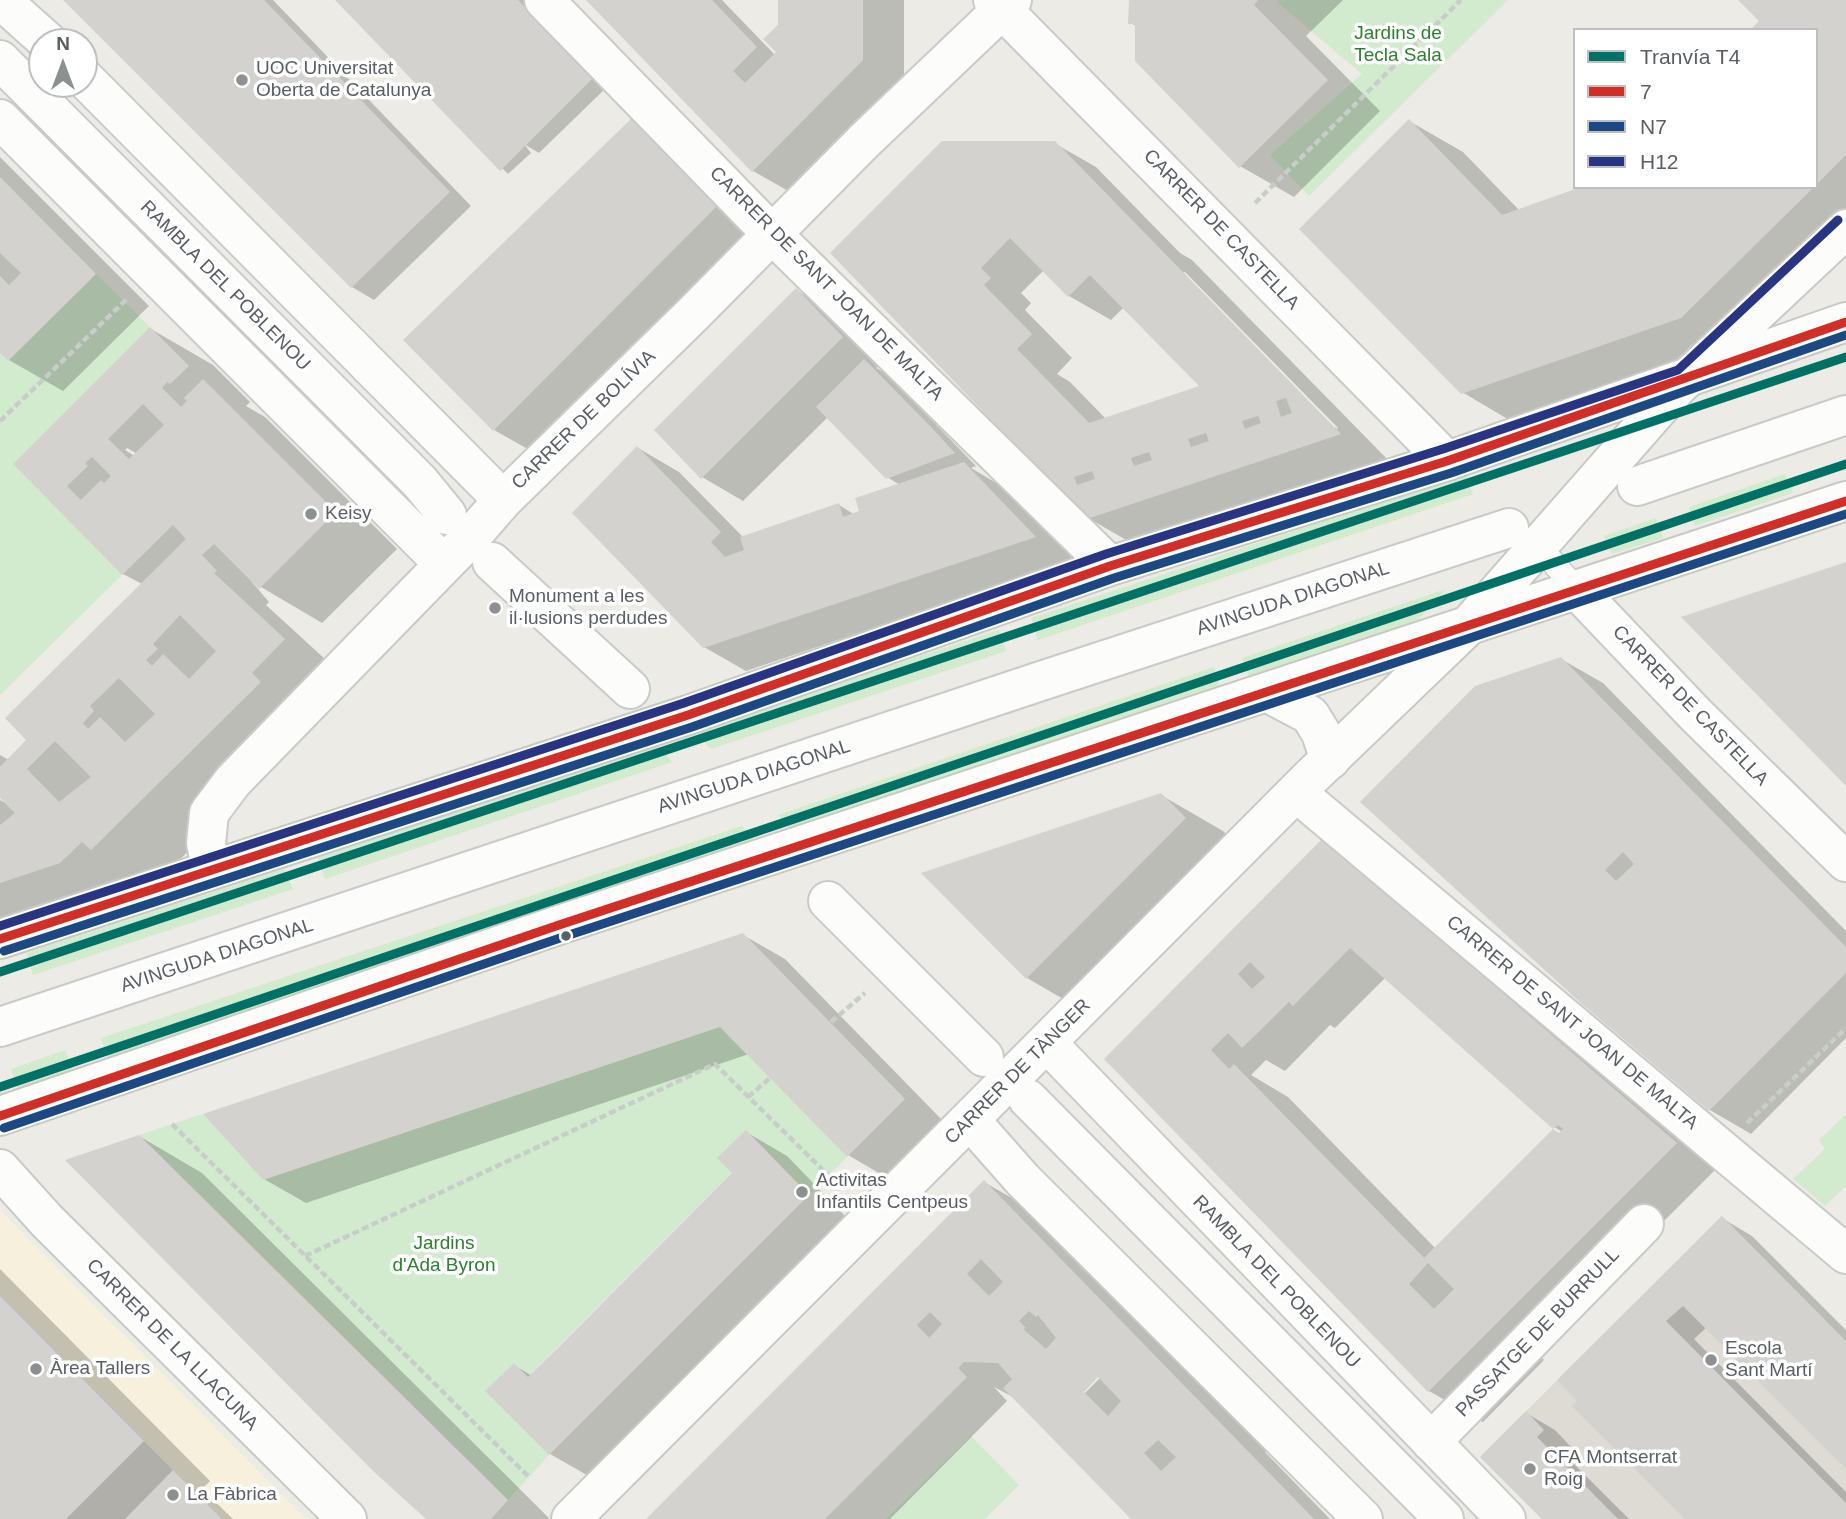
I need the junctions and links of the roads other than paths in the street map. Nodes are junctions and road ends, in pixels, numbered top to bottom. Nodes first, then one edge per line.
1 (1, 0) edge
2 (544, 0) edge
3 (1002, 3) edge
4 (32, 28) edge
5 (0, 60) edge
6 (98, 92) edge
7 (0, 119) edge
8 (1846, 229) edge
9 (771, 233) junction
10 (1846, 322) edge
11 (1684, 381) junction
12 (1846, 415) edge
13 (1447, 461) junction
14 (1637, 486) dead end
15 (503, 499) junction
16 (1846, 501) edge
17 (447, 515) dead end
18 (1524, 537) junction
19 (492, 562) dead end
20 (444, 564) junction
21 (1110, 566) junction
22 (1577, 590) junction
23 (1467, 626) junction
24 (630, 689) dead end
25 (1268, 692) junction
26 (1330, 760) junction
27 (1297, 793) junction
28 (1846, 862) edge
29 (211, 868) junction
30 (828, 901) dead end
31 (0, 939) edge
32 (0, 1027) edge
33 (1047, 1043) junction
34 (984, 1057) dead end
35 (1028, 1099) dead end
36 (0, 1116) edge
37 (970, 1120) junction
38 (0, 1169) edge
39 (1644, 1224) dead end
40 (1846, 1254) edge
41 (1431, 1442) junction
42 (347, 1519) edge
43 (570, 1519) edge
44 (1363, 1519) edge
45 (1444, 1519) edge
46 (1506, 1519) edge

1 - 4 street
2 - 9 street, CARRER DE SANT JOAN DE MALTA
3 - 9 street, CARRER DE BOLÍVIA
3 - 13 street, CARRER DE CASTELLA
5 - 17 street, RAMBLA DEL POBLENOU
6 - 15 street
7 - 20 street, RAMBLA DEL POBLENOU
8 - 11 street, CARRER DE TÀNGER
9 - 15 street, CARRER DE BOLÍVIA
9 - 21 street, CARRER DE SANT JOAN DE MALTA
10 - 11 street
11 - 13 street
11 - 18 street, CARRER DE TÀNGER
12 - 14 street
13 - 21 street
15 - 20 street, CARRER DE BOLÍVIA
16 - 22 street
18 - 22 lane, CARRER DE CASTELLA
18 - 23 street, CARRER DE TÀNGER
18 - 32 street, AVINGUDA DIAGONAL
19 - 24 street
20 - 29 street, CARRER DE BOLÍVIA
21 - 29 street
22 - 23 street
22 - 28 street, CARRER DE CASTELLA
23 - 25 street
23 - 26 street, CARRER DE TÀNGER
25 - 26 street
25 - 36 street
26 - 27 street, CARRER DE TÀNGER
27 - 33 street, CARRER DE TÀNGER
27 - 40 street, CARRER DE SANT JOAN DE MALTA
29 - 31 street
30 - 34 street
33 - 37 street, CARRER DE TÀNGER
33 - 41 street, RAMBLA DEL POBLENOU
35 - 45 street
37 - 43 street, CARRER DE TÀNGER
37 - 44 street
38 - 42 street, CARRER DE LA LLACUNA
39 - 41 street, PASSATGE DE BURRULL
41 - 46 street, RAMBLA DEL POBLENOU

